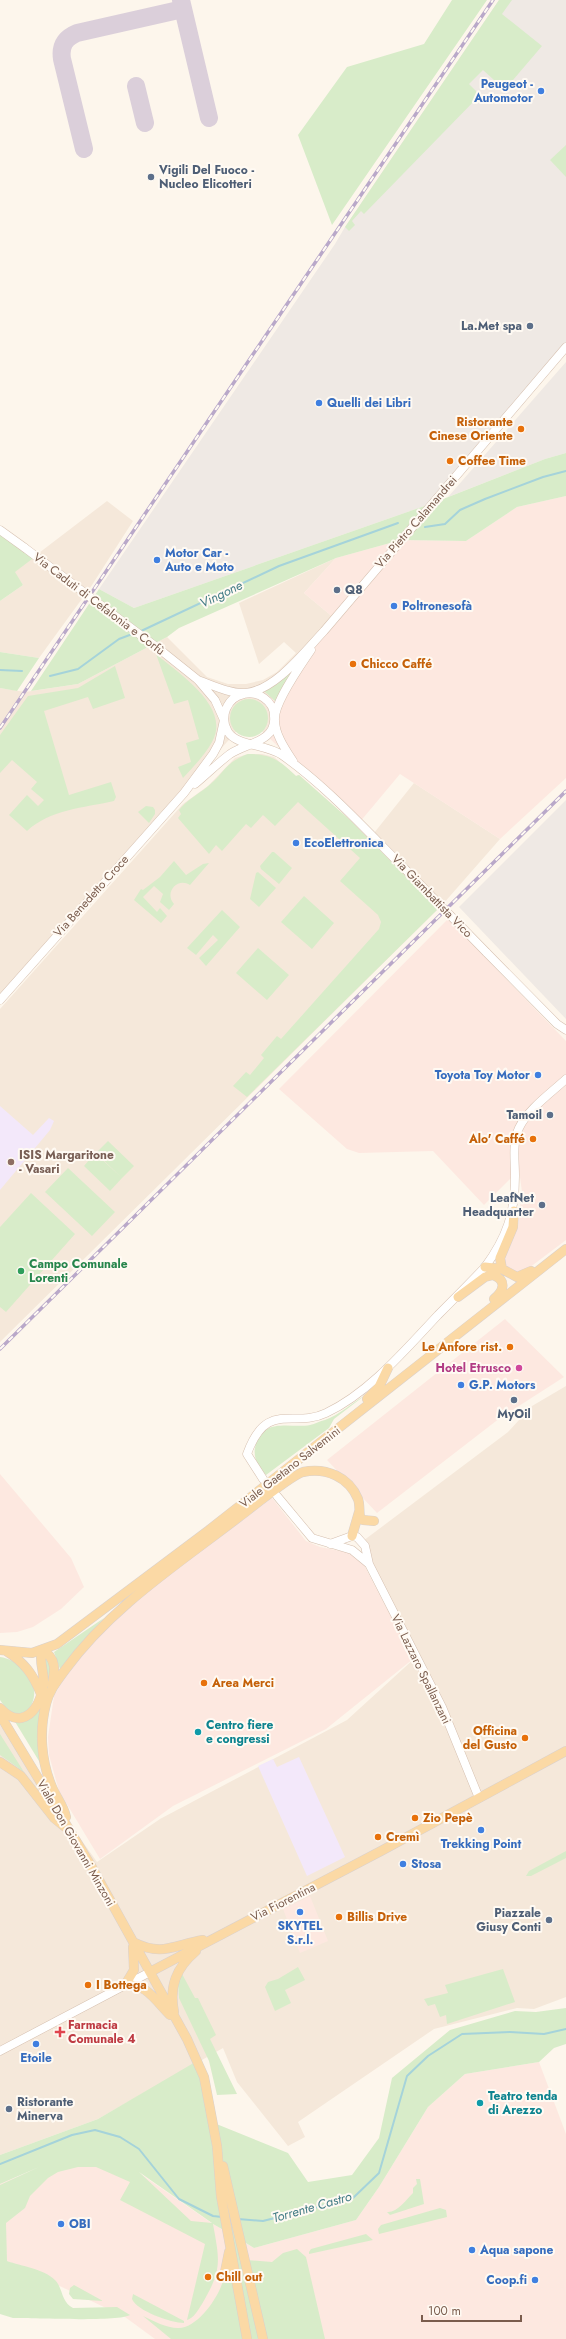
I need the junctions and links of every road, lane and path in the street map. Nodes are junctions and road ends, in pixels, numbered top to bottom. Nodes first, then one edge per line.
1 (566, 347) edge
2 (0, 530) edge
3 (344, 606) joint
4 (324, 631) junction
5 (198, 680) junction
6 (245, 693) junction
7 (274, 718) junction
8 (224, 720) junction
9 (251, 743) junction
10 (295, 765) junction
11 (184, 793) junction
12 (0, 1000) edge
13 (566, 1030) edge
14 (566, 1079) edge
15 (514, 1211) junction
16 (566, 1249) edge
17 (547, 1264) junction
18 (485, 1267) junction
19 (502, 1269) junction
20 (458, 1297) junction
21 (461, 1330) junction
22 (388, 1368) junction
23 (335, 1431) junction
24 (268, 1480) junction
25 (277, 1496) dead end
26 (359, 1512) junction
27 (374, 1521) dead end
28 (352, 1536) junction
29 (328, 1544) junction
30 (194, 1552) junction
31 (360, 1556) junction
32 (369, 1564) junction
33 (2, 1650) edge
34 (42, 1650) junction
35 (51, 1690) junction
36 (41, 1694) junction
37 (0, 1708) edge
38 (0, 1715) edge
39 (566, 1751) edge
40 (0, 1762) edge
41 (479, 1798) junction
42 (69, 1830) junction
43 (209, 1940) junction
44 (132, 1941) junction
45 (150, 1972) junction
46 (125, 1985) junction
47 (176, 2021) junction
48 (0, 2050) edge
49 (217, 2146) junction
50 (230, 2245) junction
51 (224, 2277) dead end
52 (263, 2337) edge
53 (247, 2339) edge

1 - 3 street, Via Pietro Calamandrei
2 - 5 street, Via Caduti di Cefalonia e Corfù, bridge
3 - 4 street, Via Benedetto Croce
4 - 6 street, Via Benedetto Croce
4 - 7 street, Via Benedetto Croce
5 - 6 street, Via Caduti di Cefalonia e Corfù
5 - 8 street, Via Caduti di Cefalonia e Corfù
6 - 7 street
6 - 8 street, Via Benedetto Croce
7 - 9 street, Via Benedetto Croce
7 - 10 street, Via Giambattista Vico
8 - 9 street
8 - 11 street, Via Benedetto Croce
9 - 10 street, Via Giambattista Vico
9 - 11 street, Via Benedetto Croce
10 - 13 street, Via Giambattista Vico, bridge
11 - 12 street, Via Benedetto Croce
14 - 15 street
15 - 18 street
15 - 19 main road
16 - 17 main road, Viale Gaetano Salvemini
17 - 19 main road
17 - 21 main road, Viale Gaetano Salvemini
18 - 19 main road
18 - 20 street
20 - 21 main road
20 - 22 street
21 - 23 main road, Viale Gaetano Salvemini
22 - 23 main road
22 - 24 street
23 - 24 main road, Viale Gaetano Salvemini
24 - 30 main road
24 - 34 main road, Viale Gaetano Salvemini
25 - 29 street, Via Lazzaro Spallanzani
26 - 27 main road
26 - 28 main road
26 - 30 main road
28 - 29 street
28 - 31 street, Via Lazzaro Spallanzani
28 - 32 street, Via Lazzaro Spallanzani
29 - 31 street, Via Lazzaro Spallanzani
30 - 35 main road
31 - 32 street, Via Lazzaro Spallanzani
32 - 41 street, Via Lazzaro Spallanzani
33 - 34 main road, Viale Gaetano Salvemini
33 - 36 main road
34 - 35 main road
34 - 36 main road
35 - 42 main road
36 - 37 main road
38 - 42 main road, Viale Don Giovanni Minzoni
39 - 41 main road, Via Fiorentina
40 - 42 main road
41 - 43 main road, Via Fiorentina
42 - 44 main road, Viale Don Giovanni Minzoni
43 - 44 main road
43 - 45 main road, Via Fiorentina
43 - 47 main road
44 - 45 main road, Viale Don Giovanni Minzoni
44 - 46 main road
45 - 46 street, Via Fiorentina
45 - 47 main road, Viale Don Giovanni Minzoni
46 - 47 main road
46 - 48 street, Via Fiorentina
47 - 49 main road
49 - 50 main road
49 - 52 main road
50 - 51 main road
50 - 53 main road

